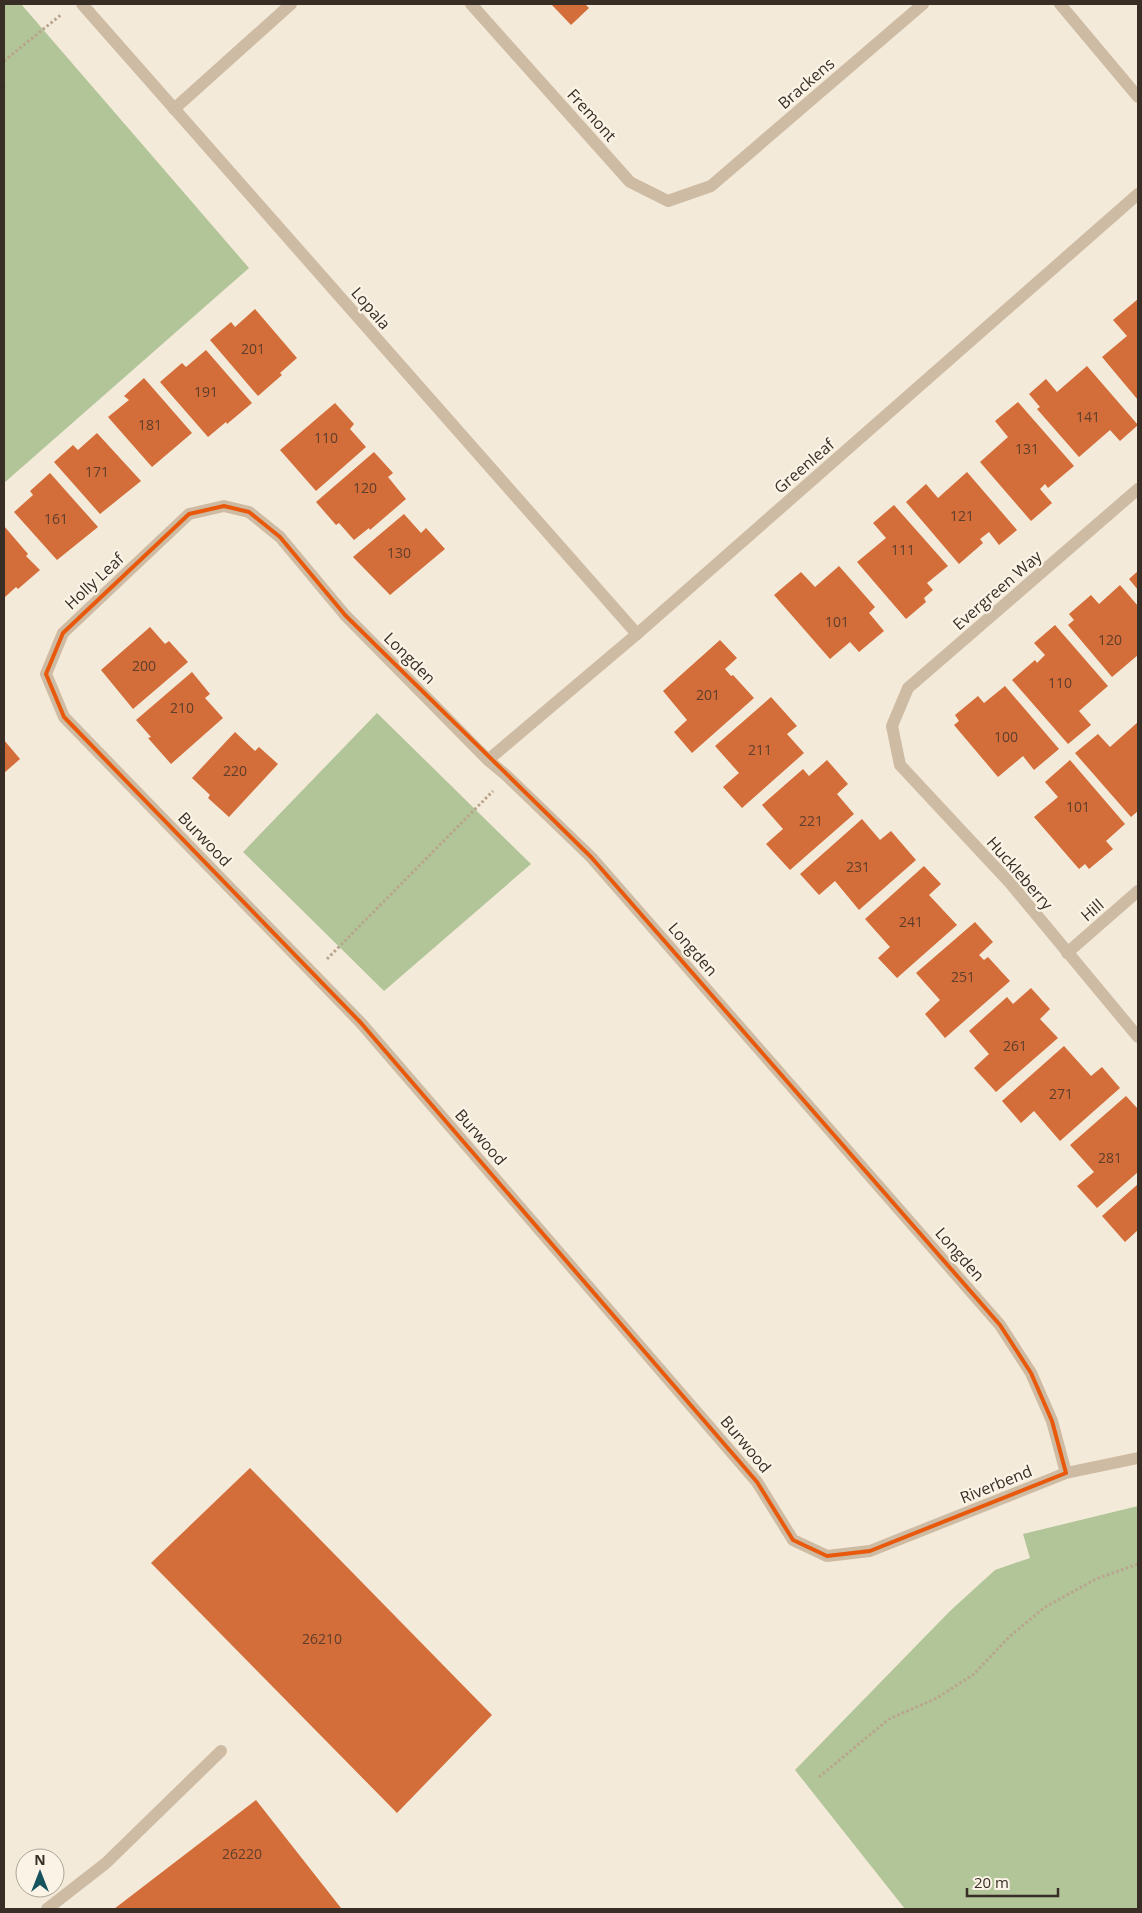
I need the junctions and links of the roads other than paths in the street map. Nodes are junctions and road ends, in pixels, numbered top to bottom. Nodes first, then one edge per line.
1 (82, 4) edge
2 (291, 4) edge
3 (471, 4) edge
4 (923, 4) edge
5 (1060, 4) edge
6 (1138, 97) edge
7 (174, 109) junction
8 (711, 186) joint
9 (1138, 194) edge
10 (1138, 489) edge
11 (224, 506) joint
12 (637, 634) junction
13 (64, 718) joint
14 (892, 726) joint
15 (488, 760) junction
16 (1138, 891) edge
17 (1067, 953) junction
18 (1138, 1036) edge
19 (1138, 1458) edge
20 (1066, 1474) junction
21 (870, 1551) joint
22 (221, 1751) dead end
23 (47, 1909) edge

1 - 7 street, Lopala
2 - 7 street
3 - 8 street, Fremont
4 - 8 street, Brackens
5 - 6 street
7 - 12 street, Lopala
9 - 12 street, Greenleaf
10 - 14 street, Evergreen Way
11 - 13 street, Holly Leaf
11 - 15 street, Longden
12 - 15 street, Greenleaf
13 - 21 street, Burwood
14 - 17 street, Huckleberry
15 - 20 street, Longden
16 - 17 street, Hill
17 - 18 street, Huckleberry
19 - 20 street, Riverbend
20 - 21 street, Riverbend
22 - 23 street

